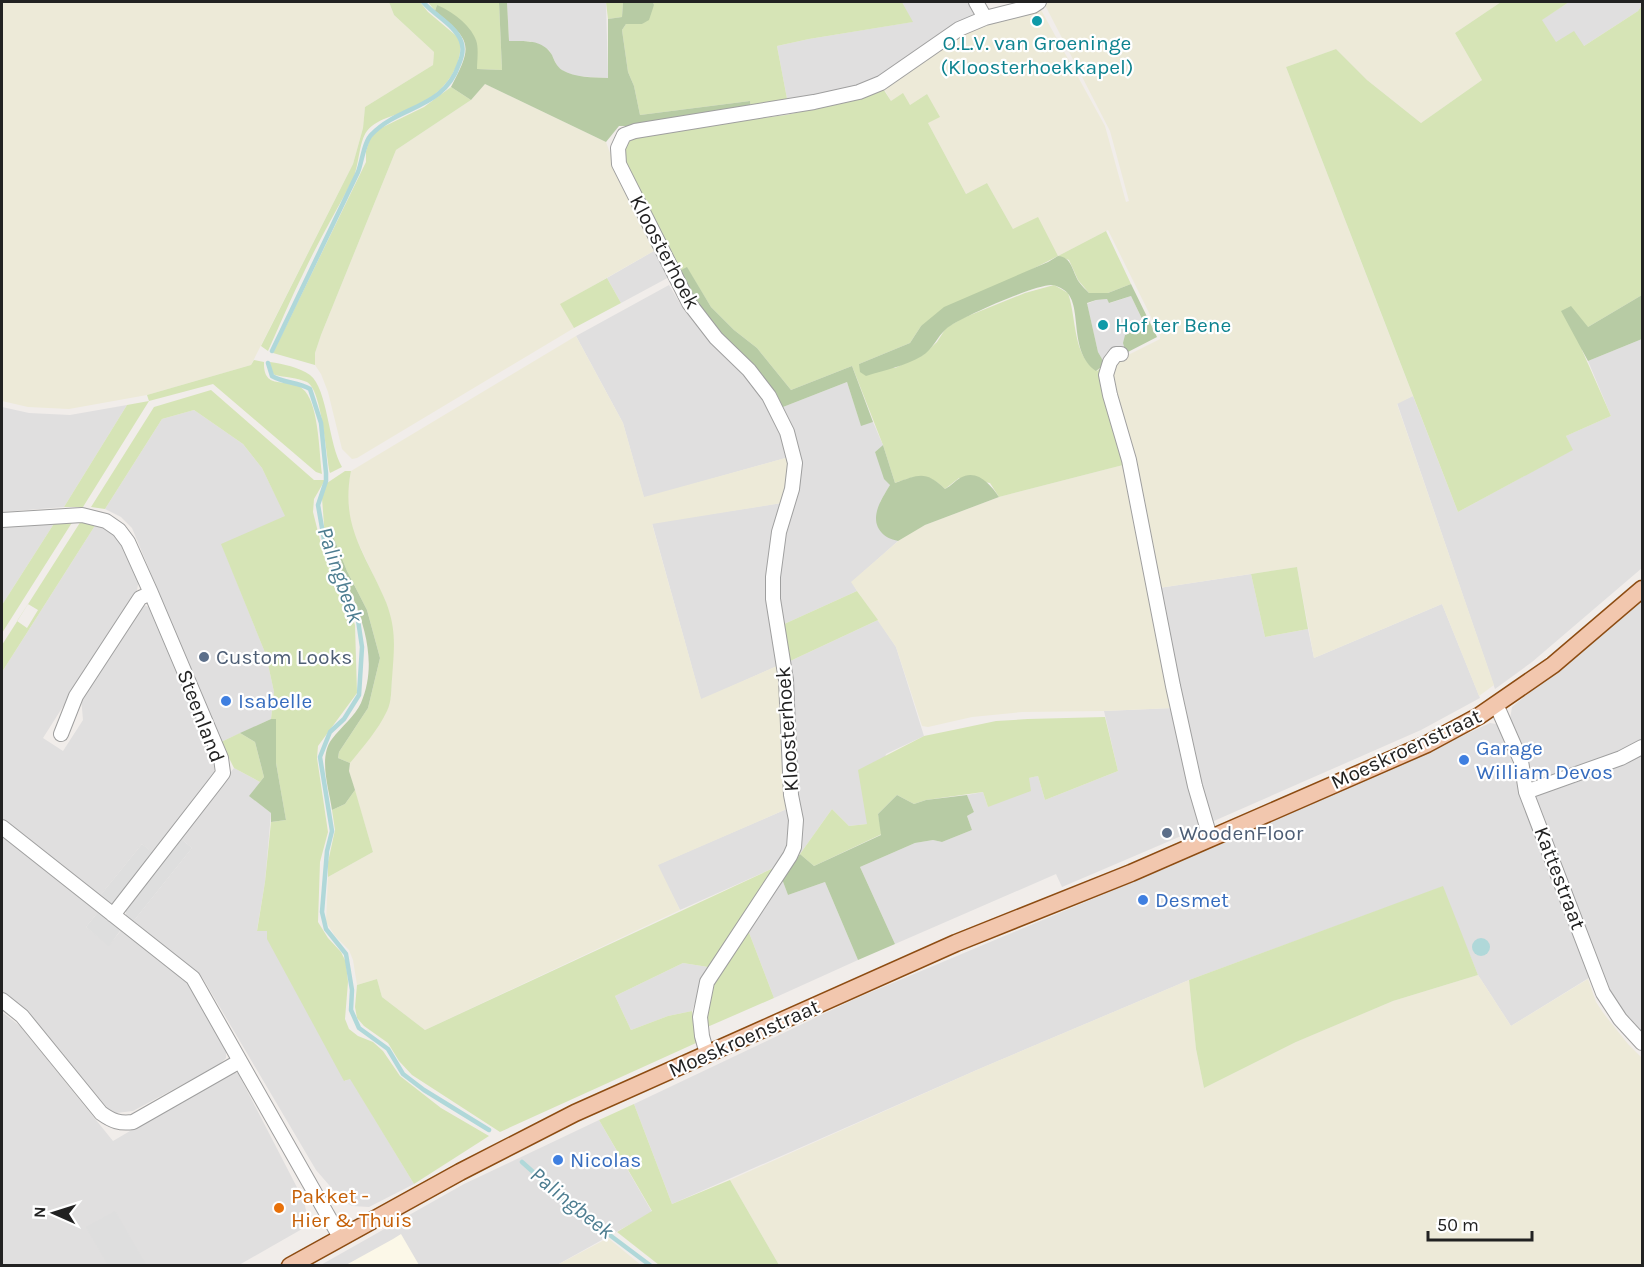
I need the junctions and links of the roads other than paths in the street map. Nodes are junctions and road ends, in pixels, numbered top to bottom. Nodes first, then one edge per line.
1 (976, 2) edge
2 (1039, 2) edge
3 (985, 18) junction
4 (1121, 354) dead end
5 (2, 520) edge
6 (1642, 589) edge
7 (151, 593) junction
8 (1496, 704) junction
9 (61, 734) dead end
10 (1642, 747) edge
11 (1526, 792) junction
12 (2, 827) edge
13 (1210, 837) junction
14 (113, 915) junction
15 (2, 1000) edge
16 (1642, 1043) edge
17 (707, 1054) junction
18 (240, 1060) junction
19 (340, 1237) junction
20 (290, 1266) edge

1 - 3 street
2 - 3 street, Kloosterhoek
3 - 17 street, Kloosterhoek
4 - 13 street
5 - 7 street, Steenland
6 - 8 main road, Moeskroenstraat
7 - 9 street
7 - 14 street, Steenland
8 - 11 street, Kattestraat
8 - 13 main road, Moeskroenstraat
10 - 11 street
11 - 16 street, Kattestraat
12 - 14 street
13 - 17 main road, Moeskroenstraat
14 - 18 street
15 - 18 street
17 - 19 main road, Moeskroenstraat
18 - 19 street
19 - 20 main road, Moeskroenstraat

